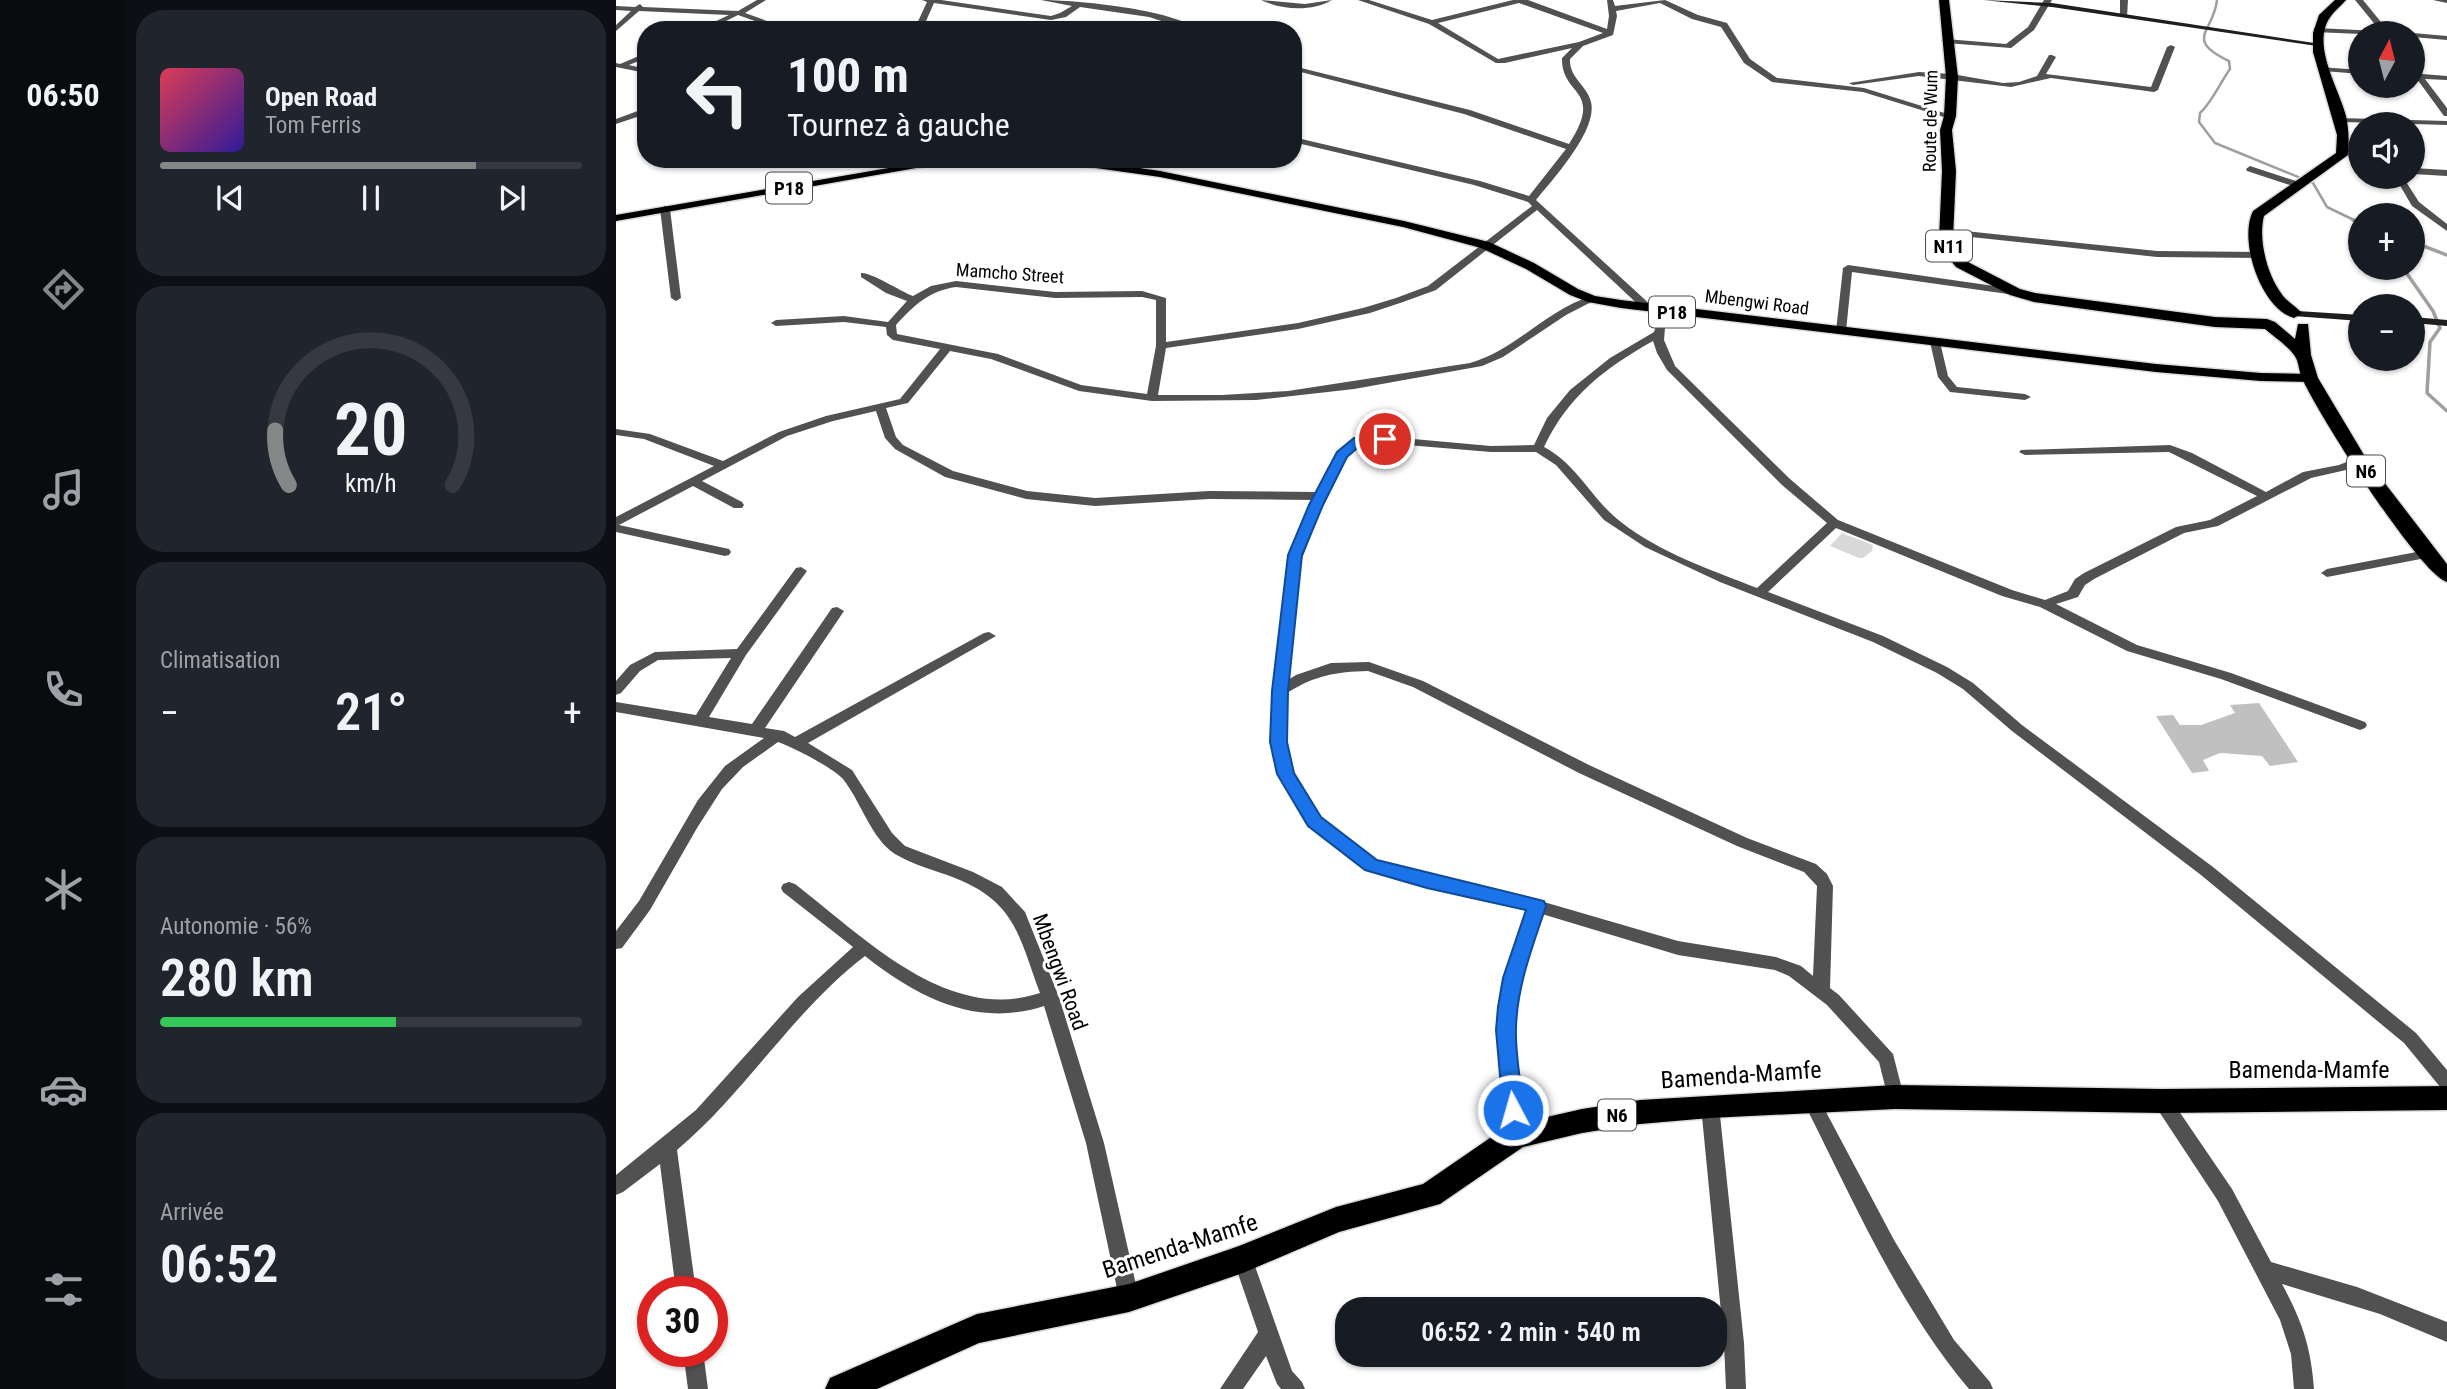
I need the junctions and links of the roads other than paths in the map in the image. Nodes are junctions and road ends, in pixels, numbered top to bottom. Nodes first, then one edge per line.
1 (646, 0) edge
2 (762, 0) edge
3 (1045, 0) edge
4 (1265, 0) edge
5 (1328, 0) edge
6 (1362, 0) edge
7 (1520, 0) edge
8 (1944, 0) edge
9 (1987, 0) edge
10 (2124, 0) edge
11 (2340, 0) edge
12 (2359, 0) edge
13 (2437, 0) edge
14 (928, 1) edge
15 (2047, 2) edge
16 (2446, 2) edge
17 (1080, 4) junction
18 (1611, 4) edge
19 (616, 8) edge
20 (637, 9) junction
21 (739, 13) junction
22 (2124, 15) junction
23 (721, 21) edge
24 (762, 21) edge
25 (921, 21) edge
26 (1172, 21) edge
27 (2376, 21) edge
28 (1432, 22) junction
29 (616, 29) edge
30 (2317, 30) junction
31 (2348, 32) edge
32 (1610, 33) junction
33 (2426, 37) edge
34 (2447, 38) edge
35 (1946, 41) junction
36 (1580, 44) junction
37 (2317, 44) junction
38 (2171, 47) dead end
39 (2052, 57) dead end
40 (637, 59) edge
41 (619, 66) edge
42 (637, 69) edge
43 (2323, 69) junction
44 (1302, 70) edge
45 (2348, 71) edge
46 (1952, 76) junction
47 (2041, 76) junction
48 (2426, 77) edge
49 (2447, 78) edge
50 (1834, 85) junction
51 (2426, 88) edge
52 (637, 114) edge
53 (2447, 114) edge
54 (1950, 116) junction
55 (2343, 120) junction
56 (2348, 120) edge
57 (616, 122) edge
58 (2425, 123) edge
59 (2447, 123) edge
60 (1302, 141) edge
61 (1571, 148) junction
62 (902, 168) edge
63 (1117, 168) edge
64 (2250, 169) dead end
65 (2425, 172) edge
66 (2447, 173) edge
67 (2304, 182) junction
68 (2406, 189) edge
69 (1534, 202) junction
70 (665, 209) junction
71 (616, 218) edge
72 (2447, 228) edge
73 (1946, 232) junction
74 (1485, 245) junction
75 (2260, 255) junction
76 (864, 275) dead end
77 (2271, 290) junction
78 (2015, 292) junction
79 (676, 298) dead end
80 (1592, 299) junction
81 (912, 300) junction
82 (1649, 309) junction
83 (1666, 311) junction
84 (2348, 317) edge
85 (2266, 319) junction
86 (2300, 320) junction
87 (2425, 321) edge
88 (776, 323) dead end
89 (2447, 323) edge
90 (891, 325) junction
91 (1841, 331) junction
92 (1657, 334) junction
93 (1935, 342) junction
94 (948, 345) junction
95 (1161, 346) junction
96 (2303, 355) junction
97 (2310, 378) junction
98 (2025, 397) dead end
99 (1152, 398) junction
100 (880, 407) junction
101 (616, 432) edge
102 (1538, 447) junction
103 (2025, 452) dead end
104 (2359, 461) junction
105 (723, 465) junction
106 (693, 481) junction
107 (1320, 495) junction
108 (2267, 497) junction
109 (738, 505) dead end
110 (622, 512) edge
111 (616, 522) edge
112 (1834, 523) junction
113 (616, 528) edge
114 (725, 552) dead end
115 (2427, 554) junction
116 (801, 571) dead end
117 (2327, 573) dead end
118 (2447, 576) edge
119 (1759, 593) junction
120 (2045, 604) junction
121 (837, 611) dead end
122 (989, 636) dead end
123 (741, 653) junction
124 (616, 690) edge
125 (1280, 691) junction
126 (616, 708) edge
127 (701, 719) junction
128 (2360, 726) dead end
129 (756, 730) junction
130 (779, 735) junction
131 (797, 743) junction
132 (789, 888) dead end
133 (1537, 906) junction
134 (616, 943) edge
135 (865, 947) junction
136 (1821, 990) junction
137 (1050, 997) junction
138 (2447, 1083) edge
139 (1895, 1097) junction
140 (2447, 1098) edge
141 (1811, 1100) junction
142 (2162, 1101) junction
143 (1710, 1106) junction
144 (1516, 1136) junction
145 (667, 1148) junction
146 (616, 1186) edge
147 (1243, 1259) junction
148 (2264, 1270) junction
149 (683, 1276) edge
150 (1129, 1298) junction
151 (2447, 1332) edge
152 (1268, 1336) junction
153 (695, 1367) edge
154 (698, 1389) edge
155 (841, 1389) edge
156 (1230, 1389) edge
157 (1295, 1389) edge
158 (1736, 1389) edge
159 (1983, 1389) edge
160 (2304, 1389) edge

1 - 20 street
2 - 21 street
3 - 17 street
4 - 5 street
6 - 28 street
7 - 28 street
7 - 32 street
8 - 35 highway, Route de Wum / N11
9 - 15 main road
10 - 22 street
11 - 30 highway
12 - 27 street
13 - 16 street
14 - 17 street
14 - 25 street
15 - 22 main road
15 - 35 street
17 - 26 street
18 - 32 street
18 - 50 street
19 - 20 street
20 - 21 street
20 - 29 street
21 - 23 street
21 - 24 street
22 - 37 main road
28 - 36 street
30 - 31 street
30 - 37 highway
32 - 36 street
33 - 34 street
35 - 46 highway, Route de Wum / N11
36 - 61 street
37 - 43 highway
38 - 47 street
39 - 47 street
40 - 41 street
41 - 42 street
43 - 45 street
43 - 55 highway
44 - 61 street
46 - 47 street
46 - 50 street
46 - 54 highway, Route de Wum / N11
48 - 49 street
50 - 54 street
51 - 53 street
52 - 57 street
54 - 73 highway, Route de Wum / N11
55 - 56 street
55 - 67 highway
58 - 59 street
60 - 69 street
61 - 69 street
62 - 70 main road, P18
63 - 74 main road, Mbengwi Road / P18
64 - 67 street
65 - 66 street
67 - 75 highway
68 - 72 street
69 - 74 street
69 - 82 street
70 - 71 main road, P18
70 - 79 street
73 - 75 street
73 - 78 highway, Route de Wum / N11
74 - 80 main road, Mbengwi Road / P18
74 - 95 street
75 - 77 highway
76 - 81 street
77 - 85 highway
77 - 86 highway
78 - 85 highway, Route de Wum / N11
78 - 91 street
80 - 82 main road, Mbengwi Road / P18
80 - 99 street
81 - 90 street, Mamcho Street
81 - 95 street, Mamcho Street
82 - 83 main road, Mbengwi Road / P18
83 - 91 main road, Mbengwi Road / P18
83 - 92 street
84 - 86 main road
85 - 86 highway
85 - 96 highway
86 - 96 highway, N6
87 - 89 main road
88 - 90 street
90 - 94 street
91 - 93 main road, Mbengwi Road / P18
92 - 102 street
92 - 112 street
93 - 97 main road, Mbengwi Road / P18
93 - 98 street
94 - 99 street
94 - 100 street
95 - 99 street, Mamcho Street
96 - 97 highway, N6
97 - 104 highway, N6
100 - 105 street
100 - 107 street
101 - 105 street
102 - 107 street
102 - 119 street
103 - 108 street
104 - 108 street
104 - 115 highway, N6
105 - 106 street
106 - 109 street
106 - 110 street
107 - 125 street
108 - 120 street
110 - 111 street
112 - 119 street
112 - 120 street
113 - 114 street
115 - 117 street
115 - 118 highway, N6
116 - 123 street
119 - 138 street
120 - 128 street
121 - 129 street
122 - 131 street
123 - 124 street
123 - 127 street
125 - 133 street
125 - 136 street
126 - 127 street, Mbengwi Road
127 - 129 street, Mbengwi Road
129 - 130 street, Mbengwi Road
130 - 131 street, Mbengwi Road
130 - 134 street
131 - 137 street, Mbengwi Road
132 - 135 street
133 - 136 street
133 - 144 street
135 - 137 street
135 - 145 street
136 - 139 street
137 - 150 street, Mbengwi Road
139 - 141 highway, Bamenda-Mamfe / N6
139 - 142 highway, Bamenda-Mamfe / N6
140 - 142 highway, Bamenda-Mamfe / N6
141 - 143 highway, Bamenda-Mamfe / N6
141 - 159 street
142 - 148 street
143 - 144 highway, Bamenda-Mamfe / N6
143 - 158 street
144 - 147 highway, Bamenda-Mamfe / N6
145 - 146 street
145 - 149 street
147 - 150 highway, Bamenda-Mamfe / N6
147 - 152 street
148 - 151 street
148 - 160 street
150 - 155 highway, Bamenda-Mamfe / N6
152 - 156 street
152 - 157 street
153 - 154 street

